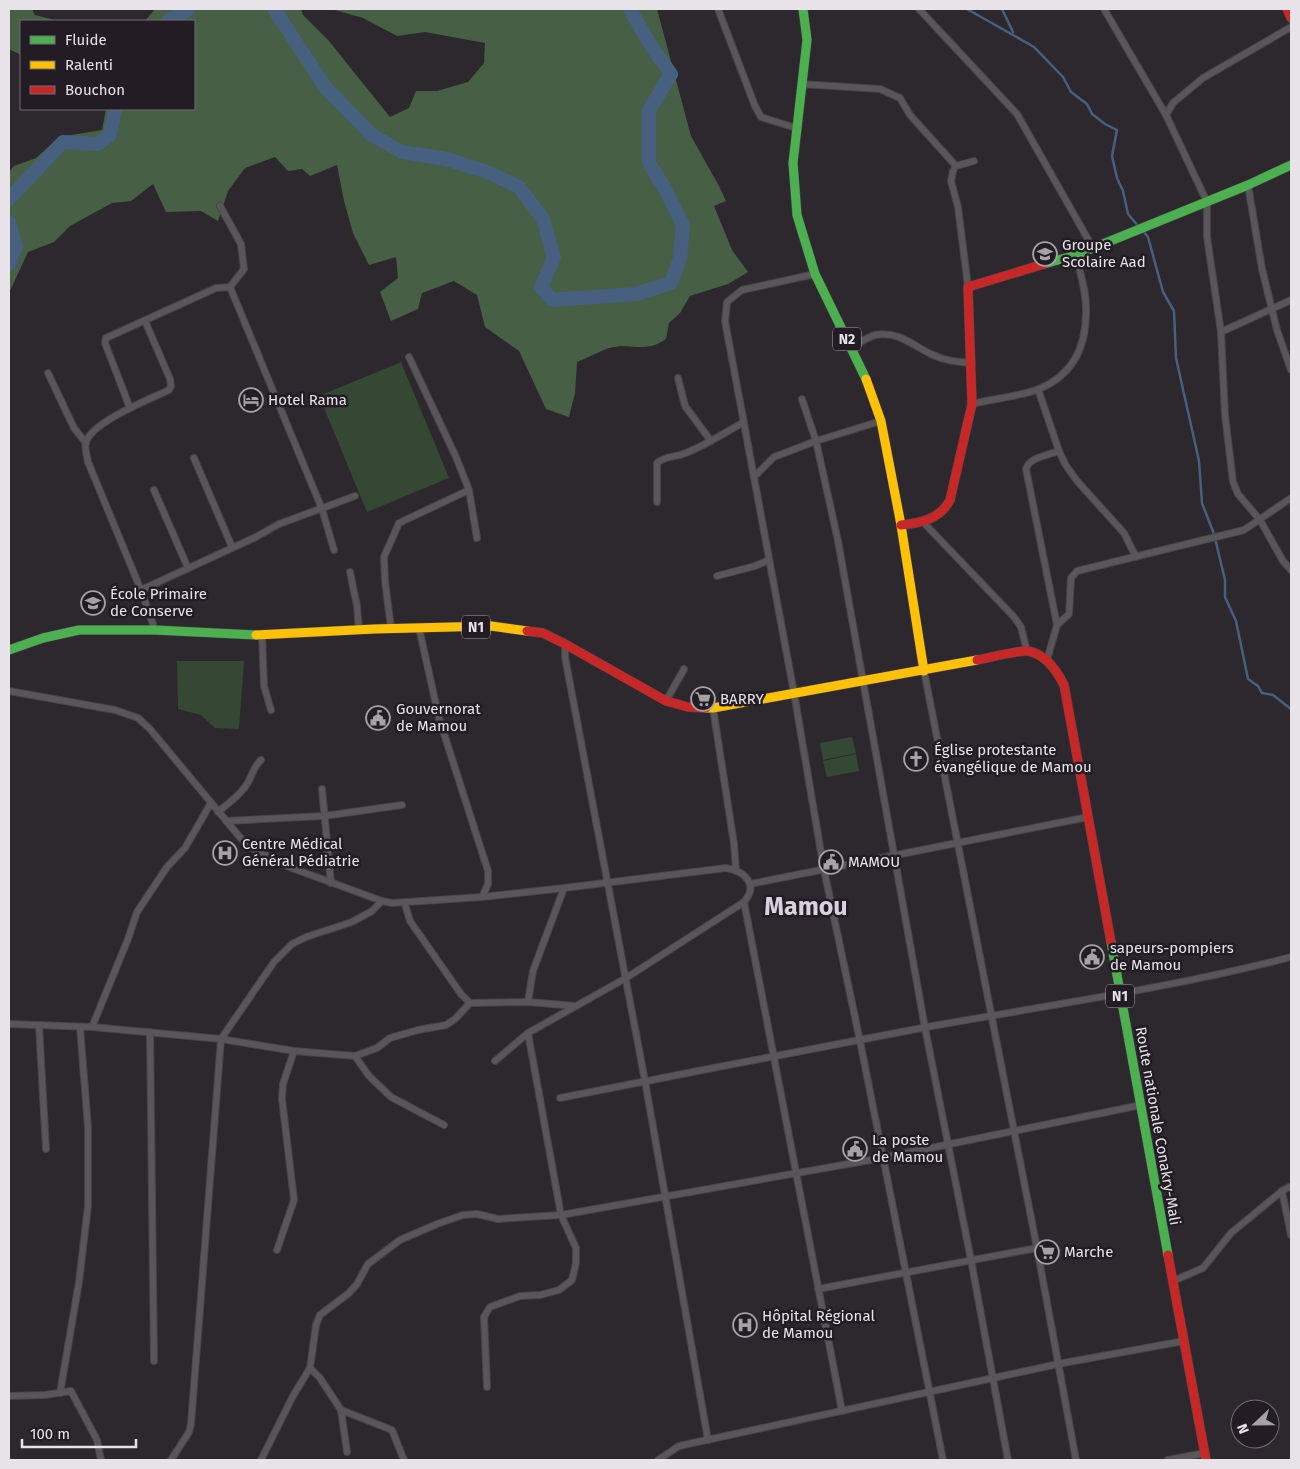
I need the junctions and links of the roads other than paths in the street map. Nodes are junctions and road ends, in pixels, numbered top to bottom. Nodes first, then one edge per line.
1 (718, 9) edge
2 (803, 9) edge
3 (921, 9) edge
4 (1104, 9) edge
5 (1287, 9) edge
6 (1291, 18) edge
7 (1291, 27) edge
8 (801, 84) junction
9 (1166, 115) junction
10 (796, 128) junction
11 (974, 160) dead end
12 (1291, 165) edge
13 (956, 166) junction
14 (1248, 185) junction
15 (1207, 202) junction
16 (220, 206) dead end
17 (1097, 246) junction
18 (1076, 255) junction
19 (815, 274) junction
20 (230, 287) junction
21 (968, 287) junction
22 (1291, 300) edge
23 (1272, 309) junction
24 (145, 321) junction
25 (1221, 332) junction
26 (851, 348) junction
27 (409, 357) dead end
28 (972, 363) junction
29 (1291, 370) edge
30 (48, 373) dead end
31 (678, 378) dead end
32 (1038, 389) junction
33 (802, 399) dead end
34 (972, 404) junction
35 (130, 408) junction
36 (881, 421) junction
37 (744, 422) junction
38 (711, 441) junction
39 (816, 441) junction
40 (86, 443) junction
41 (1059, 451) junction
42 (194, 458) dead end
43 (754, 477) junction
44 (154, 490) dead end
45 (468, 490) junction
46 (355, 496) dead end
47 (1291, 498) edge
48 (657, 502) dead end
49 (322, 509) junction
50 (1260, 520) junction
51 (923, 522) junction
52 (901, 525) junction
53 (477, 538) dead end
54 (232, 548) junction
55 (334, 550) dead end
56 (1136, 557) junction
57 (769, 560) junction
58 (188, 568) junction
59 (1291, 570) edge
60 (350, 572) dead end
61 (717, 576) dead end
62 (141, 590) junction
63 (1057, 625) junction
64 (391, 628) junction
65 (420, 628) junction
66 (155, 630) junction
67 (359, 630) junction
68 (262, 635) junction
69 (565, 644) junction
70 (9, 650) edge
71 (1027, 651) junction
72 (1047, 660) junction
73 (684, 669) dead end
74 (924, 670) junction
75 (862, 681) junction
76 (9, 691) edge
77 (794, 693) junction
78 (666, 701) junction
79 (713, 708) junction
80 (271, 710) dead end
81 (261, 760) dead end
82 (322, 789) dead end
83 (211, 803) junction
84 (402, 805) dead end
85 (218, 812) junction
86 (324, 816) junction
87 (1088, 817) junction
88 (226, 821) junction
89 (958, 843) junction
90 (894, 856) junction
91 (736, 870) junction
92 (824, 870) junction
93 (608, 882) junction
94 (331, 883) junction
95 (750, 884) junction
96 (564, 888) junction
97 (482, 897) junction
98 (382, 901) junction
99 (744, 902) junction
100 (405, 904) junction
101 (1291, 956) edge
102 (626, 978) junction
103 (1120, 994) junction
104 (528, 1002) junction
105 (470, 1003) junction
106 (576, 1006) junction
107 (991, 1016) junction
108 (9, 1024) edge
109 (38, 1025) junction
110 (80, 1027) junction
111 (92, 1027) junction
112 (925, 1028) junction
113 (150, 1032) junction
114 (528, 1033) junction
115 (221, 1039) junction
116 (860, 1041) junction
117 (294, 1051) junction
118 (355, 1056) junction
119 (774, 1057) junction
120 (495, 1062) dead end
121 (645, 1081) junction
122 (560, 1098) dead end
123 (1140, 1105) junction
124 (444, 1125) dead end
125 (1014, 1131) junction
126 (948, 1144) junction
127 (46, 1149) dead end
128 (882, 1158) junction
129 (796, 1172) junction
130 (1291, 1186) edge
131 (1282, 1191) junction
132 (666, 1196) junction
133 (561, 1215) junction
134 (1291, 1235) edge
135 (1037, 1248) junction
136 (278, 1250) dead end
137 (971, 1260) junction
138 (905, 1272) junction
139 (1173, 1281) junction
140 (818, 1289) junction
141 (1184, 1341) junction
142 (154, 1361) dead end
143 (1058, 1364) junction
144 (310, 1368) junction
145 (993, 1379) junction
146 (487, 1387) dead end
147 (930, 1391) junction
148 (60, 1393) junction
149 (9, 1396) edge
150 (341, 1410) junction
151 (842, 1411) junction
152 (708, 1440) junction
153 (346, 1452) dead end
154 (1206, 1457) edge
155 (101, 1460) edge
156 (171, 1460) edge
157 (261, 1460) edge
158 (404, 1460) edge
159 (658, 1460) edge
160 (942, 1460) edge
161 (1008, 1460) edge
162 (1076, 1460) edge
163 (1168, 1460) edge

1 - 10 street
2 - 8 main road, N2
3 - 17 street
4 - 9 street
5 - 6 main road
7 - 9 street
8 - 10 main road, N2
8 - 13 street
9 - 15 street
10 - 19 main road, N2
11 - 13 street
12 - 14 main road
13 - 21 street
14 - 15 main road
14 - 23 street
15 - 17 main road
15 - 25 street
16 - 20 street
17 - 18 main road
18 - 21 main road
18 - 32 street
19 - 26 main road, N2
19 - 37 street
20 - 24 street
20 - 49 street
21 - 28 main road
22 - 23 street
23 - 25 street
23 - 29 street
24 - 35 street
24 - 35 street
25 - 50 street
26 - 28 street
26 - 36 main road, N2
27 - 45 street
28 - 34 main road
30 - 40 street
31 - 38 street
32 - 34 street
32 - 41 street
33 - 39 street
34 - 51 main road
35 - 40 street
36 - 39 street
36 - 52 main road, N2
37 - 38 street
37 - 43 street
38 - 48 street
39 - 43 street
39 - 75 street
40 - 62 street
41 - 56 street
41 - 63 street
42 - 54 street
43 - 57 street
44 - 58 street
45 - 53 street
45 - 64 street
46 - 49 street
47 - 50 street
49 - 54 street
49 - 55 street
50 - 56 street
50 - 59 street
51 - 52 main road
51 - 71 street
52 - 74 main road, N2
54 - 58 street
56 - 63 street
57 - 61 street
57 - 77 street
58 - 62 street
60 - 67 street
62 - 66 street
63 - 72 street
64 - 65 main road, N1
64 - 67 main road, N1
65 - 69 main road, N1
65 - 97 street
66 - 68 main road, N1
66 - 70 main road, N1
67 - 68 main road, N1
68 - 80 street
69 - 78 main road, N1
69 - 93 street
71 - 72 main road, Route nationale Conakry-Mali / N1
71 - 74 main road, N1
72 - 87 main road, Route nationale Conakry-Mali / N1
73 - 78 street
74 - 75 main road, N1
74 - 89 street
75 - 77 main road, N1
75 - 90 street
76 - 83 street
77 - 79 main road, N1
77 - 92 street
78 - 79 main road, N1
79 - 91 street
81 - 85 street
82 - 86 street
83 - 85 street
83 - 111 street
84 - 86 street
85 - 88 street
86 - 88 street
86 - 94 street
87 - 89 street
87 - 103 main road, Route nationale Conakry-Mali / N1
88 - 94 street
89 - 90 street
89 - 107 street
90 - 92 street
90 - 112 street
91 - 93 street
91 - 95 street
92 - 95 street
92 - 116 street
93 - 96 street
93 - 102 street
94 - 98 street
95 - 99 street
96 - 97 street
96 - 104 street
97 - 100 street
98 - 100 street
98 - 115 street
99 - 102 street
99 - 119 street
100 - 105 street
101 - 103 street
102 - 106 street
102 - 121 street
103 - 107 street
103 - 123 main road, Route nationale Conakry-Mali / N1
104 - 105 street
104 - 106 street
105 - 118 street
106 - 114 street
107 - 112 street
107 - 125 street
108 - 109 street
109 - 110 street
109 - 127 street
110 - 111 street
110 - 148 street
111 - 113 street
112 - 116 street
112 - 126 street
113 - 115 street
113 - 142 street
114 - 120 street
114 - 133 street
115 - 117 street
115 - 156 street
116 - 119 street
116 - 128 street
117 - 118 street
117 - 136 street
118 - 124 street
119 - 121 street
119 - 129 street
121 - 122 street
121 - 132 street
123 - 125 street
123 - 139 main road, Route nationale Conakry-Mali / N1
125 - 126 street
125 - 135 street
126 - 128 street
126 - 137 street
128 - 129 street
128 - 138 street
129 - 132 street
129 - 140 street
130 - 131 street
131 - 134 street
131 - 139 street
132 - 133 street
132 - 152 street
133 - 144 street
133 - 146 street
135 - 137 street
135 - 143 street
137 - 138 street
137 - 145 street
138 - 140 street
138 - 147 street
139 - 141 main road, Route nationale Conakry-Mali / N1
140 - 151 street
141 - 143 street
141 - 154 main road, Route nationale Conakry-Mali / N1
143 - 145 street
143 - 162 street
144 - 150 street
144 - 157 street
145 - 147 street
145 - 161 street
147 - 151 street
147 - 160 street
148 - 149 street
148 - 155 street
150 - 153 street
150 - 158 street
151 - 152 street
152 - 159 street
154 - 163 street

